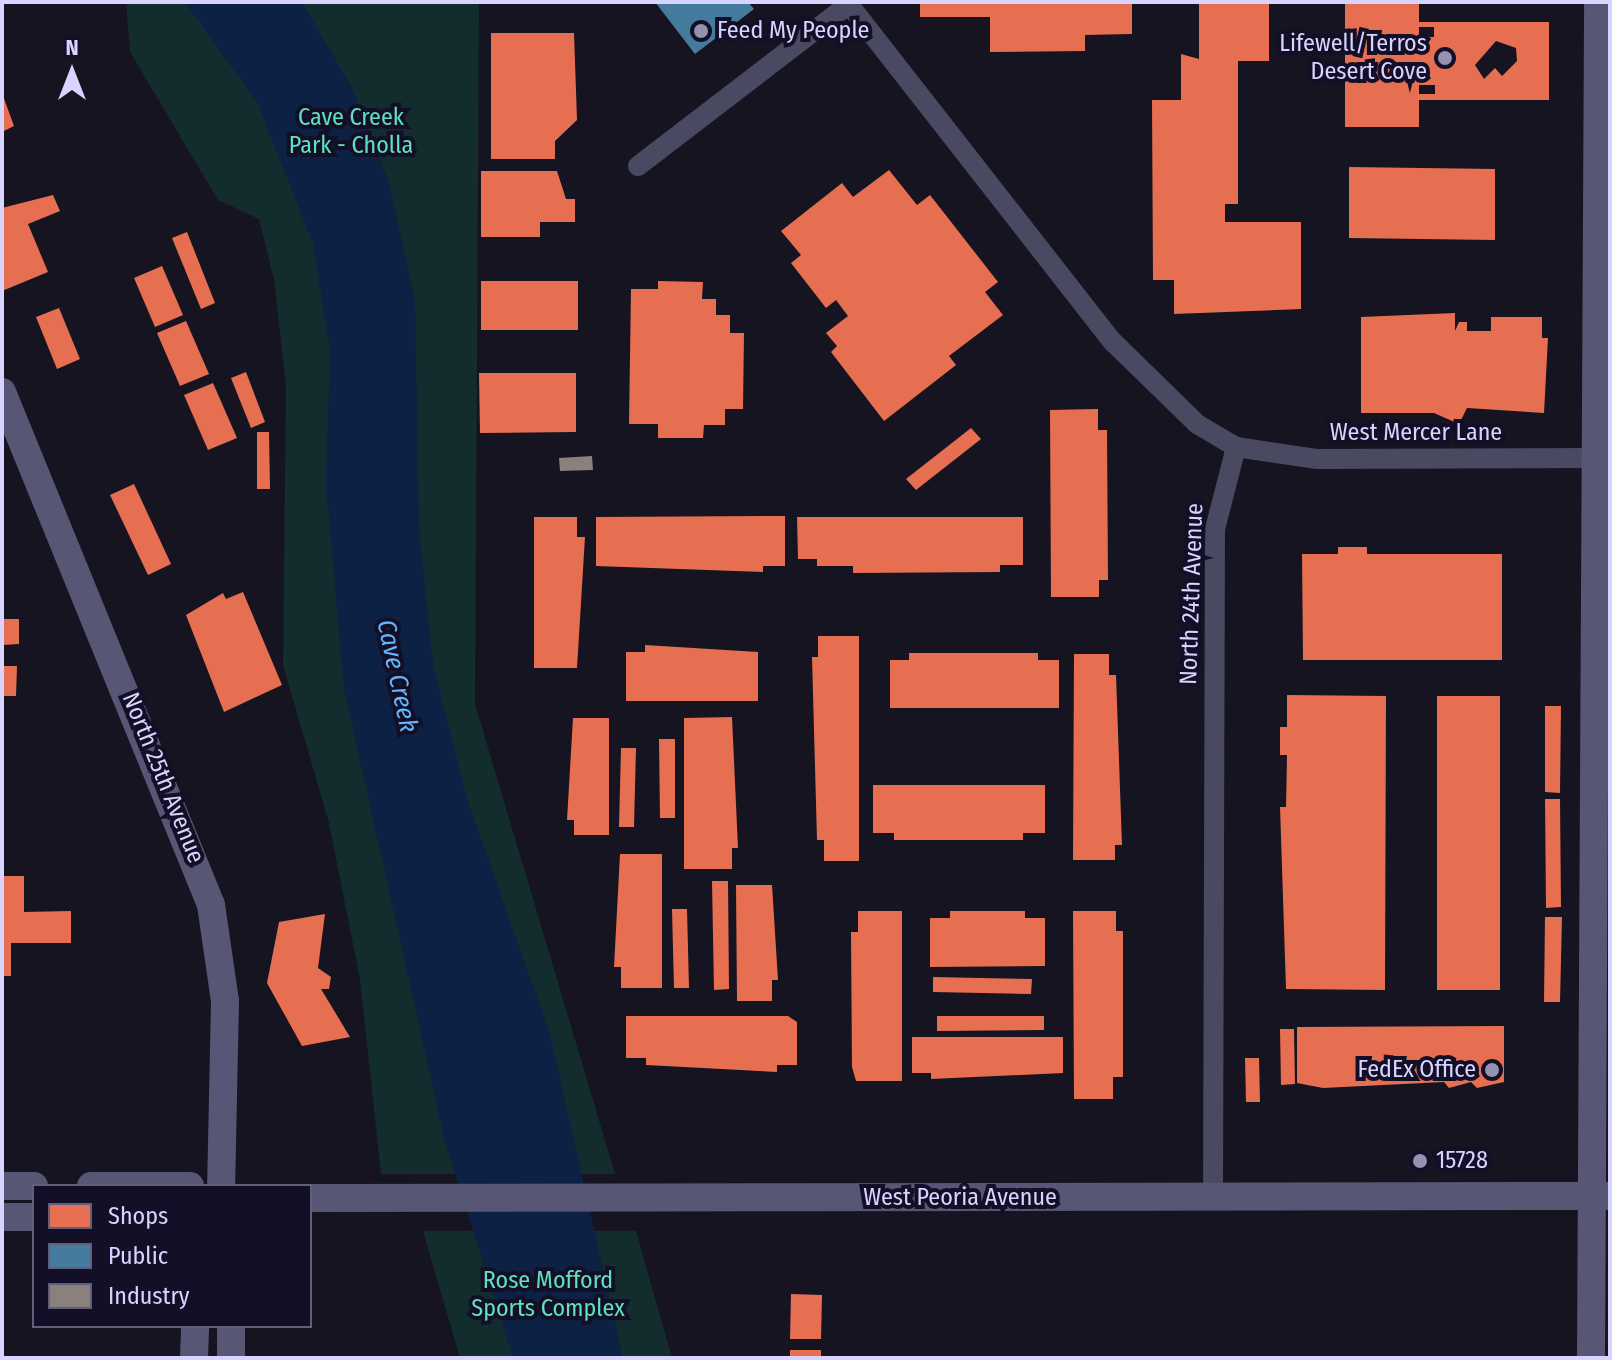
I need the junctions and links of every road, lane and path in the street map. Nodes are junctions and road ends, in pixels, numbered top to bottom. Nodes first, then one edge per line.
1 (1598, 2) edge
2 (848, 3) edge
3 (1603, 32) edge
4 (638, 166) dead end
5 (2, 392) edge
6 (1236, 447) junction
7 (1596, 458) junction
8 (221, 1184) edge
9 (2, 1186) edge
10 (32, 1186) edge
11 (1213, 1196) junction
12 (1601, 1196) edge
13 (312, 1198) edge
14 (2, 1217) edge
15 (32, 1217) edge
16 (195, 1328) edge
17 (231, 1328) edge
18 (194, 1358) edge
19 (231, 1358) edge
20 (1591, 1358) edge

1 - 3 street
2 - 4 street
2 - 6 street
3 - 7 street
5 - 8 street, North 25th Avenue
6 - 7 street, West Mercer Lane
6 - 11 street, North 24th Avenue
7 - 12 street
9 - 10 street
11 - 12 street, West Peoria Avenue
11 - 13 street, West Peoria Avenue
12 - 20 street
14 - 15 street
16 - 18 street
17 - 19 street

